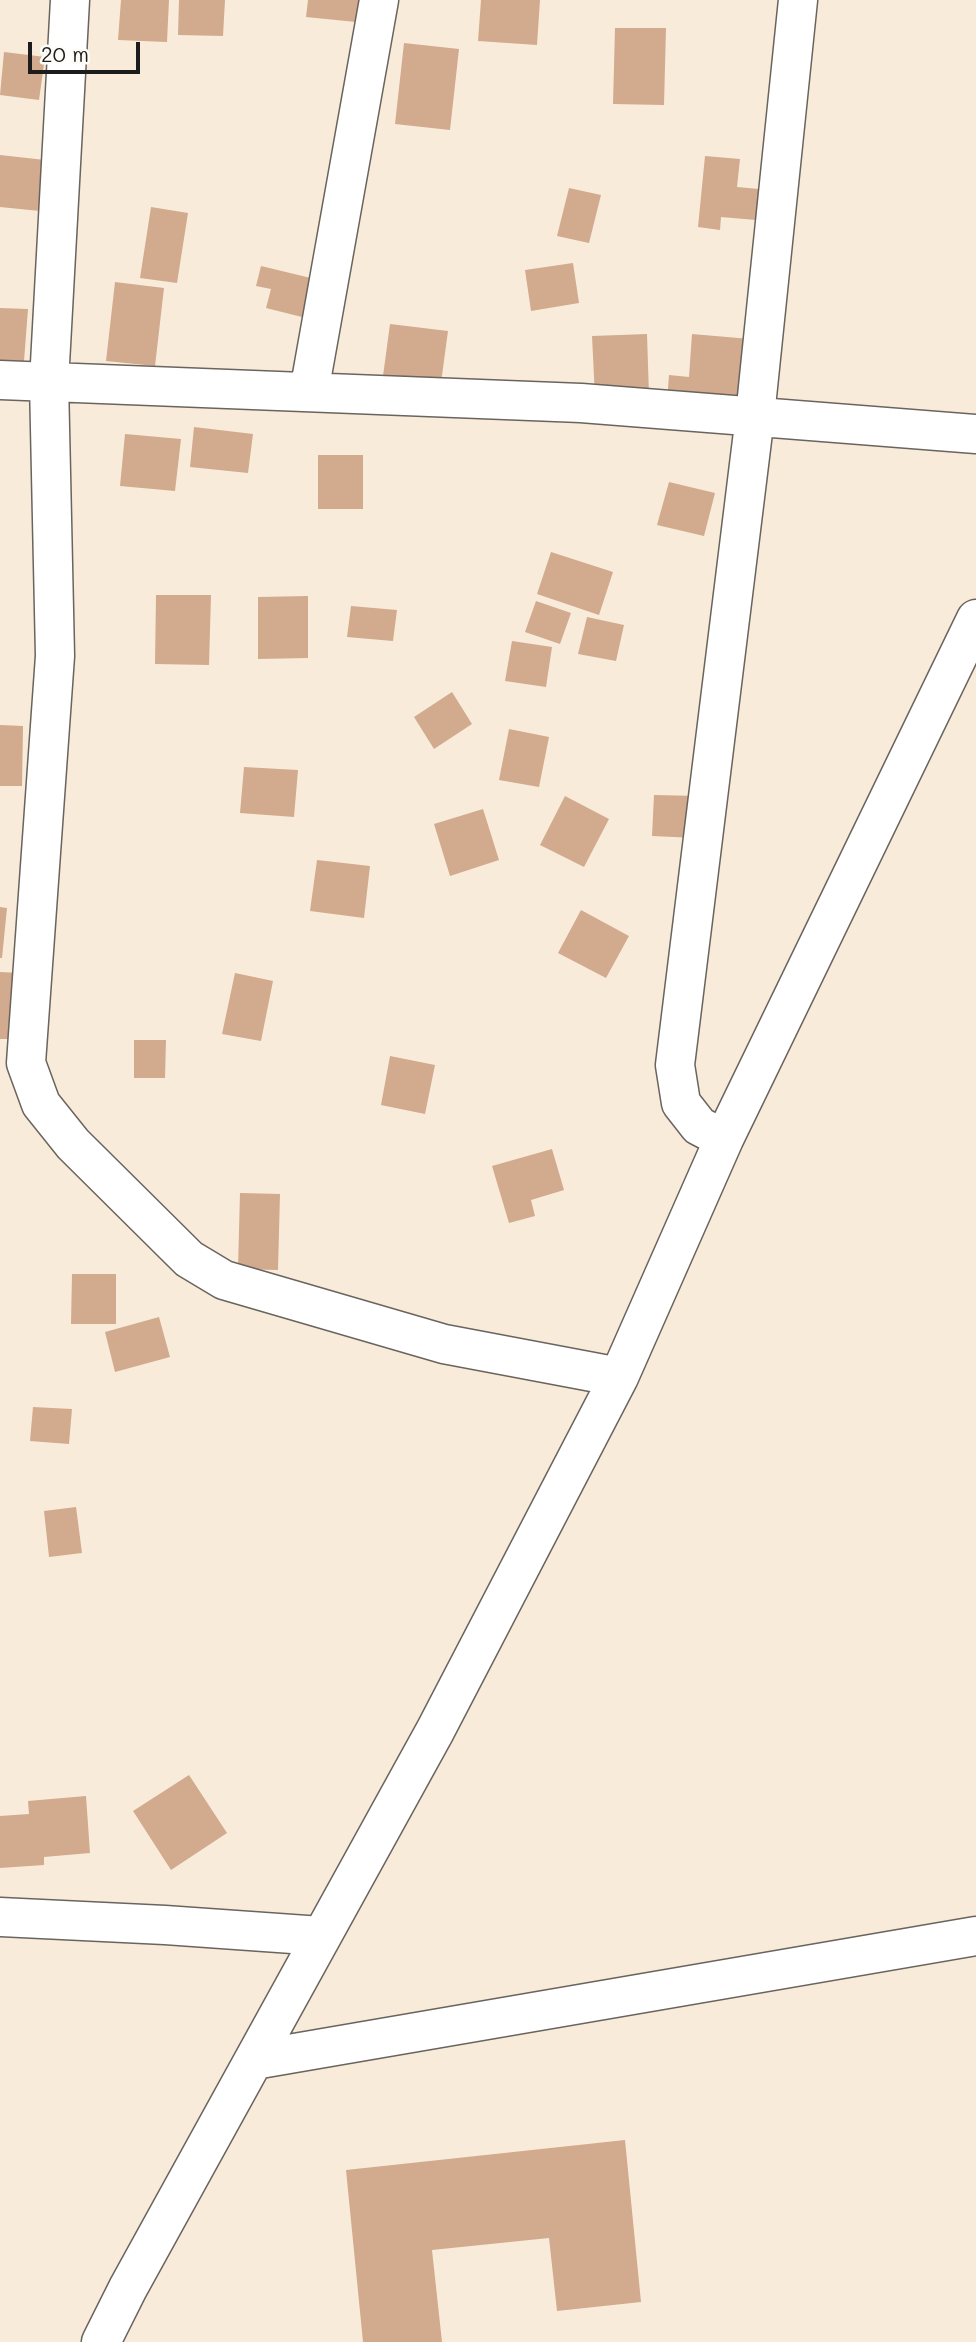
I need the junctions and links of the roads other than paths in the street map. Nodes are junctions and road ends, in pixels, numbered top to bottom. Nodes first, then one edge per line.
1 (70, 0) edge
2 (379, 0) edge
3 (799, 0) edge
4 (0, 380) edge
5 (49, 382) junction
6 (309, 392) junction
7 (755, 416) junction
8 (976, 434) edge
9 (976, 619) edge
10 (724, 1139) junction
11 (619, 1377) junction
12 (0, 1917) edge
13 (321, 1936) junction
14 (976, 1936) edge
15 (254, 2060) junction
16 (101, 2342) edge

1 - 5 street
2 - 6 street
3 - 7 street
4 - 5 street
5 - 6 street
5 - 11 street
6 - 7 street
7 - 8 street
7 - 10 street
9 - 10 street
10 - 11 street
11 - 13 street
12 - 13 street
13 - 15 street
14 - 15 street
15 - 16 street

